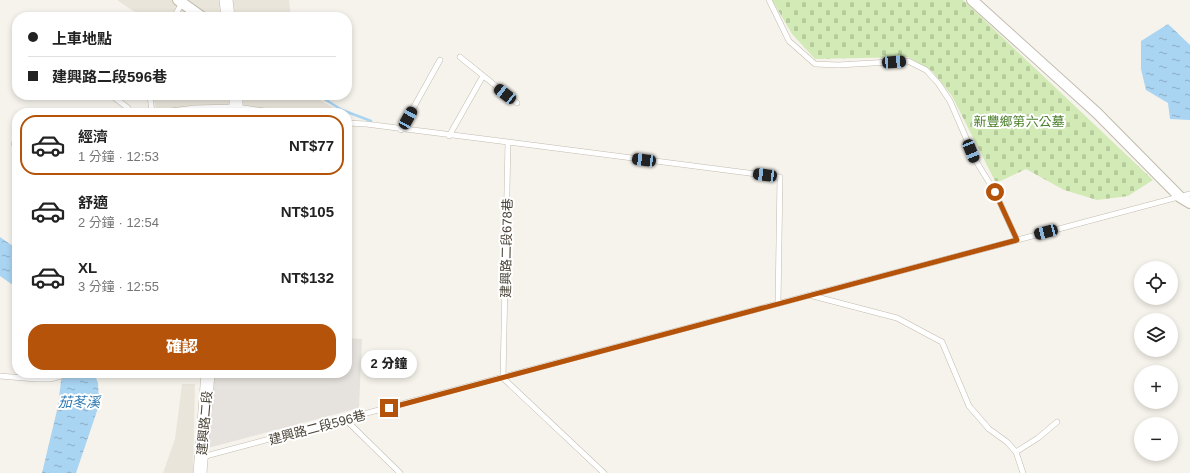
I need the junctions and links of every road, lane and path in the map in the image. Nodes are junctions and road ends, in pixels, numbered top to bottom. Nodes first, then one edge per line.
1 (226, 0) edge
2 (769, 0) edge
3 (972, 0) edge
4 (180, 2) edge
5 (176, 12) edge
6 (195, 12) edge
7 (227, 12) edge
8 (460, 57) dead end
9 (440, 60) dead end
10 (483, 76) junction
11 (118, 100) edge
12 (517, 103) dead end
13 (236, 105) edge
14 (128, 108) edge
15 (195, 108) edge
16 (252, 108) edge
17 (352, 123) edge
18 (401, 130) junction
19 (449, 136) junction
20 (508, 142) junction
21 (1185, 196) edge
22 (1190, 203) edge
23 (1017, 240) junction
24 (808, 295) junction
25 (778, 304) junction
26 (0, 376) edge
27 (12, 377) edge
28 (24, 378) edge
29 (50, 378) edge
30 (208, 378) edge
31 (503, 378) junction
32 (346, 420) junction
33 (1057, 422) dead end
34 (1016, 452) junction
35 (201, 458) junction
36 (200, 473) edge
37 (400, 473) edge
38 (604, 473) edge
39 (1023, 473) edge

1 - 7 street
2 - 23 lane
3 - 21 street
4 - 5 lane
4 - 6 street
8 - 10 lane
9 - 18 lane
10 - 12 lane
10 - 19 lane
11 - 14 lane
13 - 15 lane
13 - 16 lane
17 - 18 lane
18 - 19 lane
19 - 20 lane
20 - 25 lane
20 - 31 lane, 建興路二段678巷
21 - 22 street
21 - 23 lane, 建興路二段596巷
23 - 24 lane, 建興路二段596巷
24 - 25 lane, 建興路二段596巷
24 - 34 lane
25 - 31 lane, 建興路二段596巷
26 - 27 lane
28 - 29 lane
30 - 35 street, 建興路二段
31 - 32 lane, 建興路二段596巷
31 - 38 lane
32 - 35 lane, 建興路二段596巷
32 - 37 lane
33 - 34 lane
34 - 39 lane
35 - 36 street, 建興路二段

